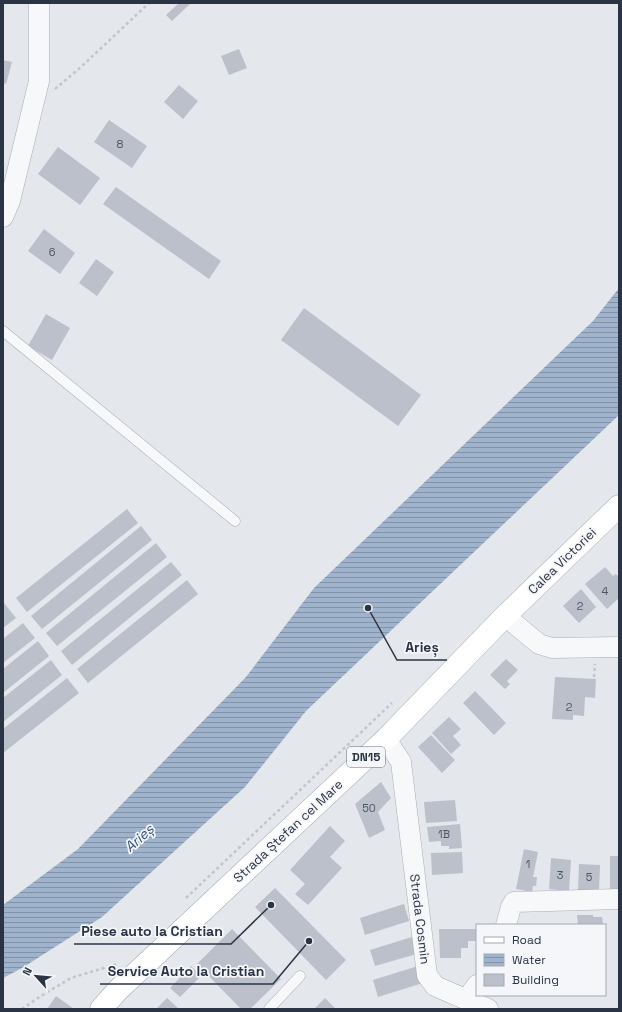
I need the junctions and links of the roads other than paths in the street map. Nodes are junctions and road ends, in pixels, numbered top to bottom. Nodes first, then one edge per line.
1 (39, 3) edge
2 (3, 217) edge
3 (3, 331) edge
4 (619, 506) edge
5 (235, 521) dead end
6 (505, 616) junction
7 (619, 647) edge
8 (386, 738) junction
9 (619, 899) edge
10 (506, 924) edge
11 (300, 976) dead end
12 (472, 992) edge
13 (101, 1009) edge
14 (269, 1009) edge
15 (488, 1009) edge

1 - 2 street
3 - 5 lane
4 - 6 main road, Calea Victoriei / DN15
6 - 7 street
6 - 8 main road, Strada Ștefan cel Mare / DN15
8 - 12 street, Strada Cosmin
8 - 13 main road, Strada Ștefan cel Mare / DN15
9 - 10 street
11 - 14 lane
12 - 15 street, Strada Cosmin

